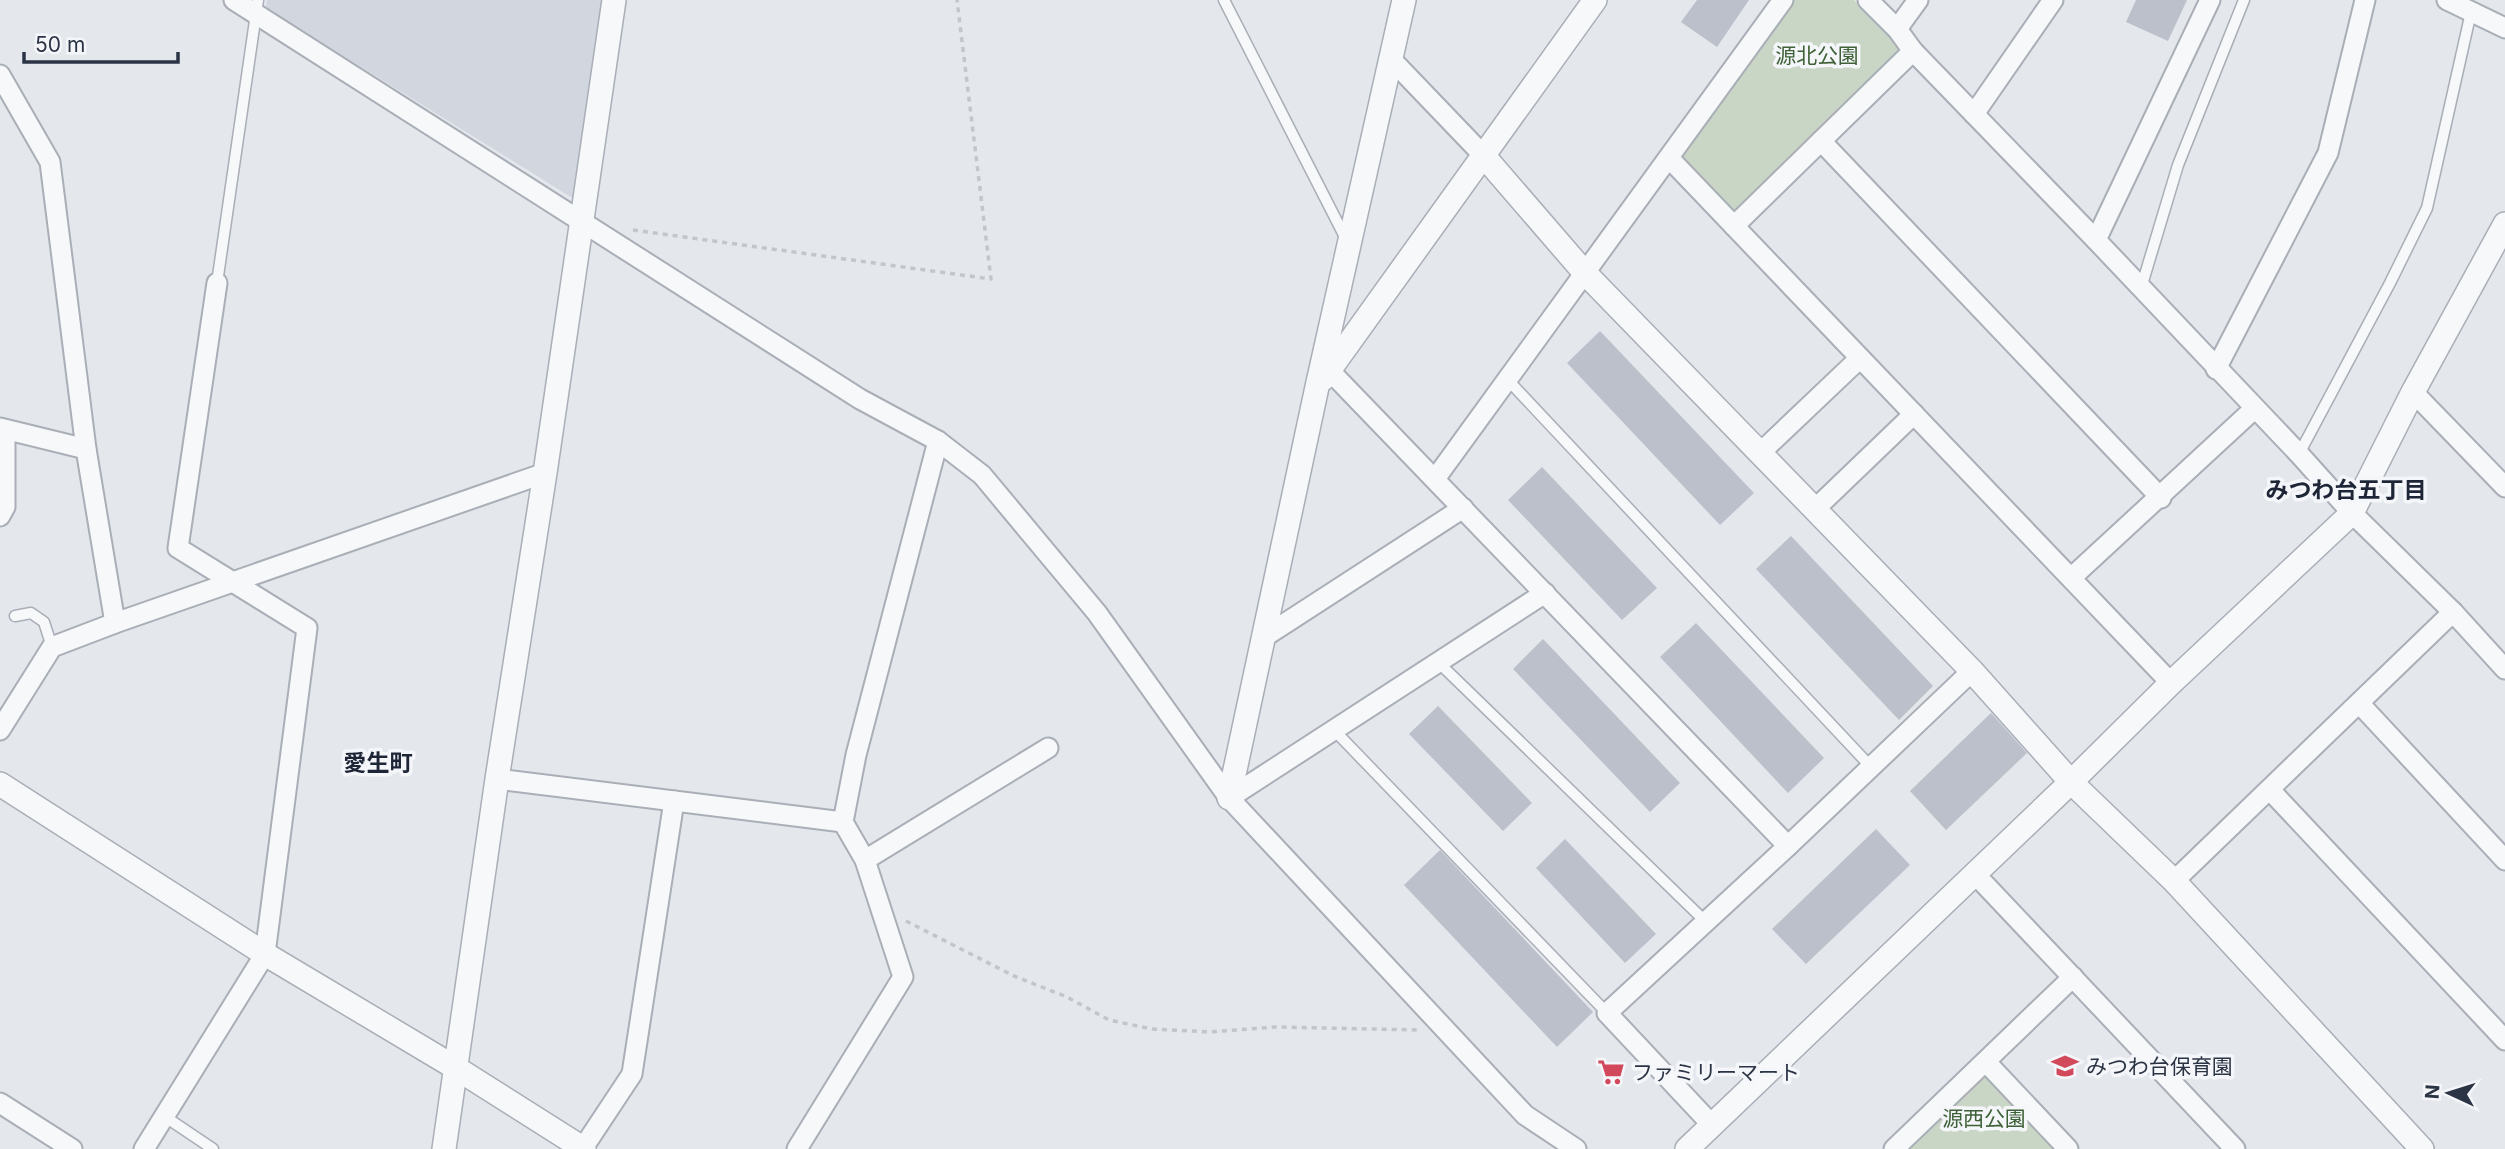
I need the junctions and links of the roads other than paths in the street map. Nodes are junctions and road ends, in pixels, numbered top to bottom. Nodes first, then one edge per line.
1 (234, 0) edge
2 (614, 0) edge
3 (1224, 0) edge
4 (1404, 0) edge
5 (1595, 0) edge
6 (1783, 0) edge
7 (1868, 0) edge
8 (1918, 0) edge
9 (2053, 0) edge
10 (2210, 0) edge
11 (2244, 0) edge
12 (2365, 0) edge
13 (2447, 0) edge
14 (257, 7) edge
15 (2471, 12) junction
16 (1897, 29) junction
17 (2505, 29) edge
18 (1913, 51) junction
19 (1391, 59) junction
20 (0, 75) edge
21 (1974, 114) junction
22 (1821, 141) junction
23 (1483, 155) junction
24 (1669, 158) junction
25 (581, 223) junction
26 (2505, 224) edge
27 (1734, 226) junction
28 (2096, 240) junction
29 (1349, 244) junction
30 (1584, 272) junction
31 (217, 283) joint
32 (2141, 289) junction
33 (1860, 358) junction
34 (2216, 369) junction
35 (1323, 378) junction
36 (1507, 379) junction
37 (2413, 392) junction
38 (2255, 409) junction
39 (1914, 414) junction
40 (3, 429) edge
41 (938, 441) junction
42 (86, 449) junction
43 (1760, 453) junction
44 (2299, 454) junction
45 (545, 473) junction
46 (1435, 479) junction
47 (2505, 488) edge
48 (2161, 498) junction
49 (1463, 509) junction
50 (1815, 509) junction
51 (2352, 513) junction
52 (0, 516) edge
53 (2071, 578) junction
54 (234, 581) junction
55 (1545, 593) junction
56 (2453, 612) junction
57 (15, 616) dead end
58 (115, 623) junction
59 (1264, 637) junction
60 (52, 647) junction
61 (1438, 663) junction
62 (2505, 669) edge
63 (1972, 670) junction
64 (2171, 683) junction
65 (2359, 703) junction
66 (0, 730) edge
67 (1334, 730) junction
68 (1048, 748) dead end
69 (1871, 767) junction
70 (497, 779) junction
71 (2071, 782) junction
72 (0, 784) edge
73 (2270, 790) junction
74 (1229, 798) junction
75 (674, 801) junction
76 (843, 822) junction
77 (1788, 846) junction
78 (865, 860) junction
79 (2505, 860) edge
80 (1974, 873) junction
81 (2174, 881) junction
82 (1706, 922) junction
83 (265, 954) junction
84 (2073, 977) junction
85 (1607, 1013) junction
86 (2505, 1040) edge
87 (1986, 1062) junction
88 (456, 1068) junction
89 (0, 1103) edge
90 (164, 1116) junction
91 (1712, 1125) junction
92 (72, 1149) edge
93 (144, 1149) edge
94 (214, 1149) edge
95 (444, 1149) edge
96 (584, 1149) edge
97 (797, 1149) edge
98 (1576, 1149) edge
99 (1687, 1149) edge
100 (1894, 1149) edge
101 (2068, 1149) edge
102 (2235, 1149) edge
103 (2422, 1149) edge

1 - 14 street
2 - 25 street
3 - 29 lane
4 - 19 street
5 - 23 street
6 - 24 street
7 - 16 street
8 - 16 street
9 - 21 street
10 - 28 street
11 - 32 lane
12 - 34 street
13 - 15 street
14 - 25 street
14 - 31 lane
15 - 17 street
15 - 44 lane
16 - 18 street
18 - 21 street
18 - 22 street
19 - 23 street
19 - 29 street
20 - 42 street
21 - 28 street
22 - 27 street
22 - 48 street
23 - 30 street
23 - 35 street
24 - 27 street
24 - 30 street
25 - 41 street
25 - 45 street
26 - 37 street
27 - 33 street
28 - 32 street
29 - 35 street
30 - 36 street
30 - 43 street
31 - 54 street
32 - 34 street
33 - 39 street
33 - 43 street
34 - 38 street
35 - 46 street
35 - 59 street
36 - 46 street
36 - 69 lane
37 - 47 street
37 - 51 street
38 - 44 street
38 - 48 street
39 - 50 street
39 - 53 street
40 - 42 street
40 - 52 street
41 - 74 street
41 - 76 street
42 - 58 street
43 - 50 street
44 - 51 street
45 - 54 street
45 - 70 street
46 - 49 street
48 - 53 street
49 - 55 street
49 - 59 street
50 - 63 street
51 - 56 street
51 - 64 street
53 - 64 street
54 - 58 street
54 - 83 street
55 - 61 street
55 - 77 street
56 - 62 street
56 - 65 street
57 - 60 lane
58 - 60 street
59 - 74 street
60 - 66 street
61 - 67 street
61 - 82 lane
63 - 69 street
63 - 71 street
64 - 71 street
65 - 73 street
65 - 79 street
67 - 74 street
67 - 85 lane
68 - 78 street
69 - 77 street
70 - 75 street
70 - 88 street
71 - 80 street
71 - 81 street
72 - 83 street
73 - 81 street
73 - 86 street
74 - 98 street
75 - 76 street
75 - 96 street
76 - 78 street
77 - 82 street
78 - 97 street
80 - 84 street
80 - 91 street
81 - 103 street
82 - 85 street
83 - 88 street
83 - 90 street
84 - 87 street
84 - 102 street
85 - 91 street
87 - 100 street
87 - 101 street
88 - 95 street
88 - 96 street
89 - 92 street
90 - 93 street
90 - 94 lane
91 - 99 street

